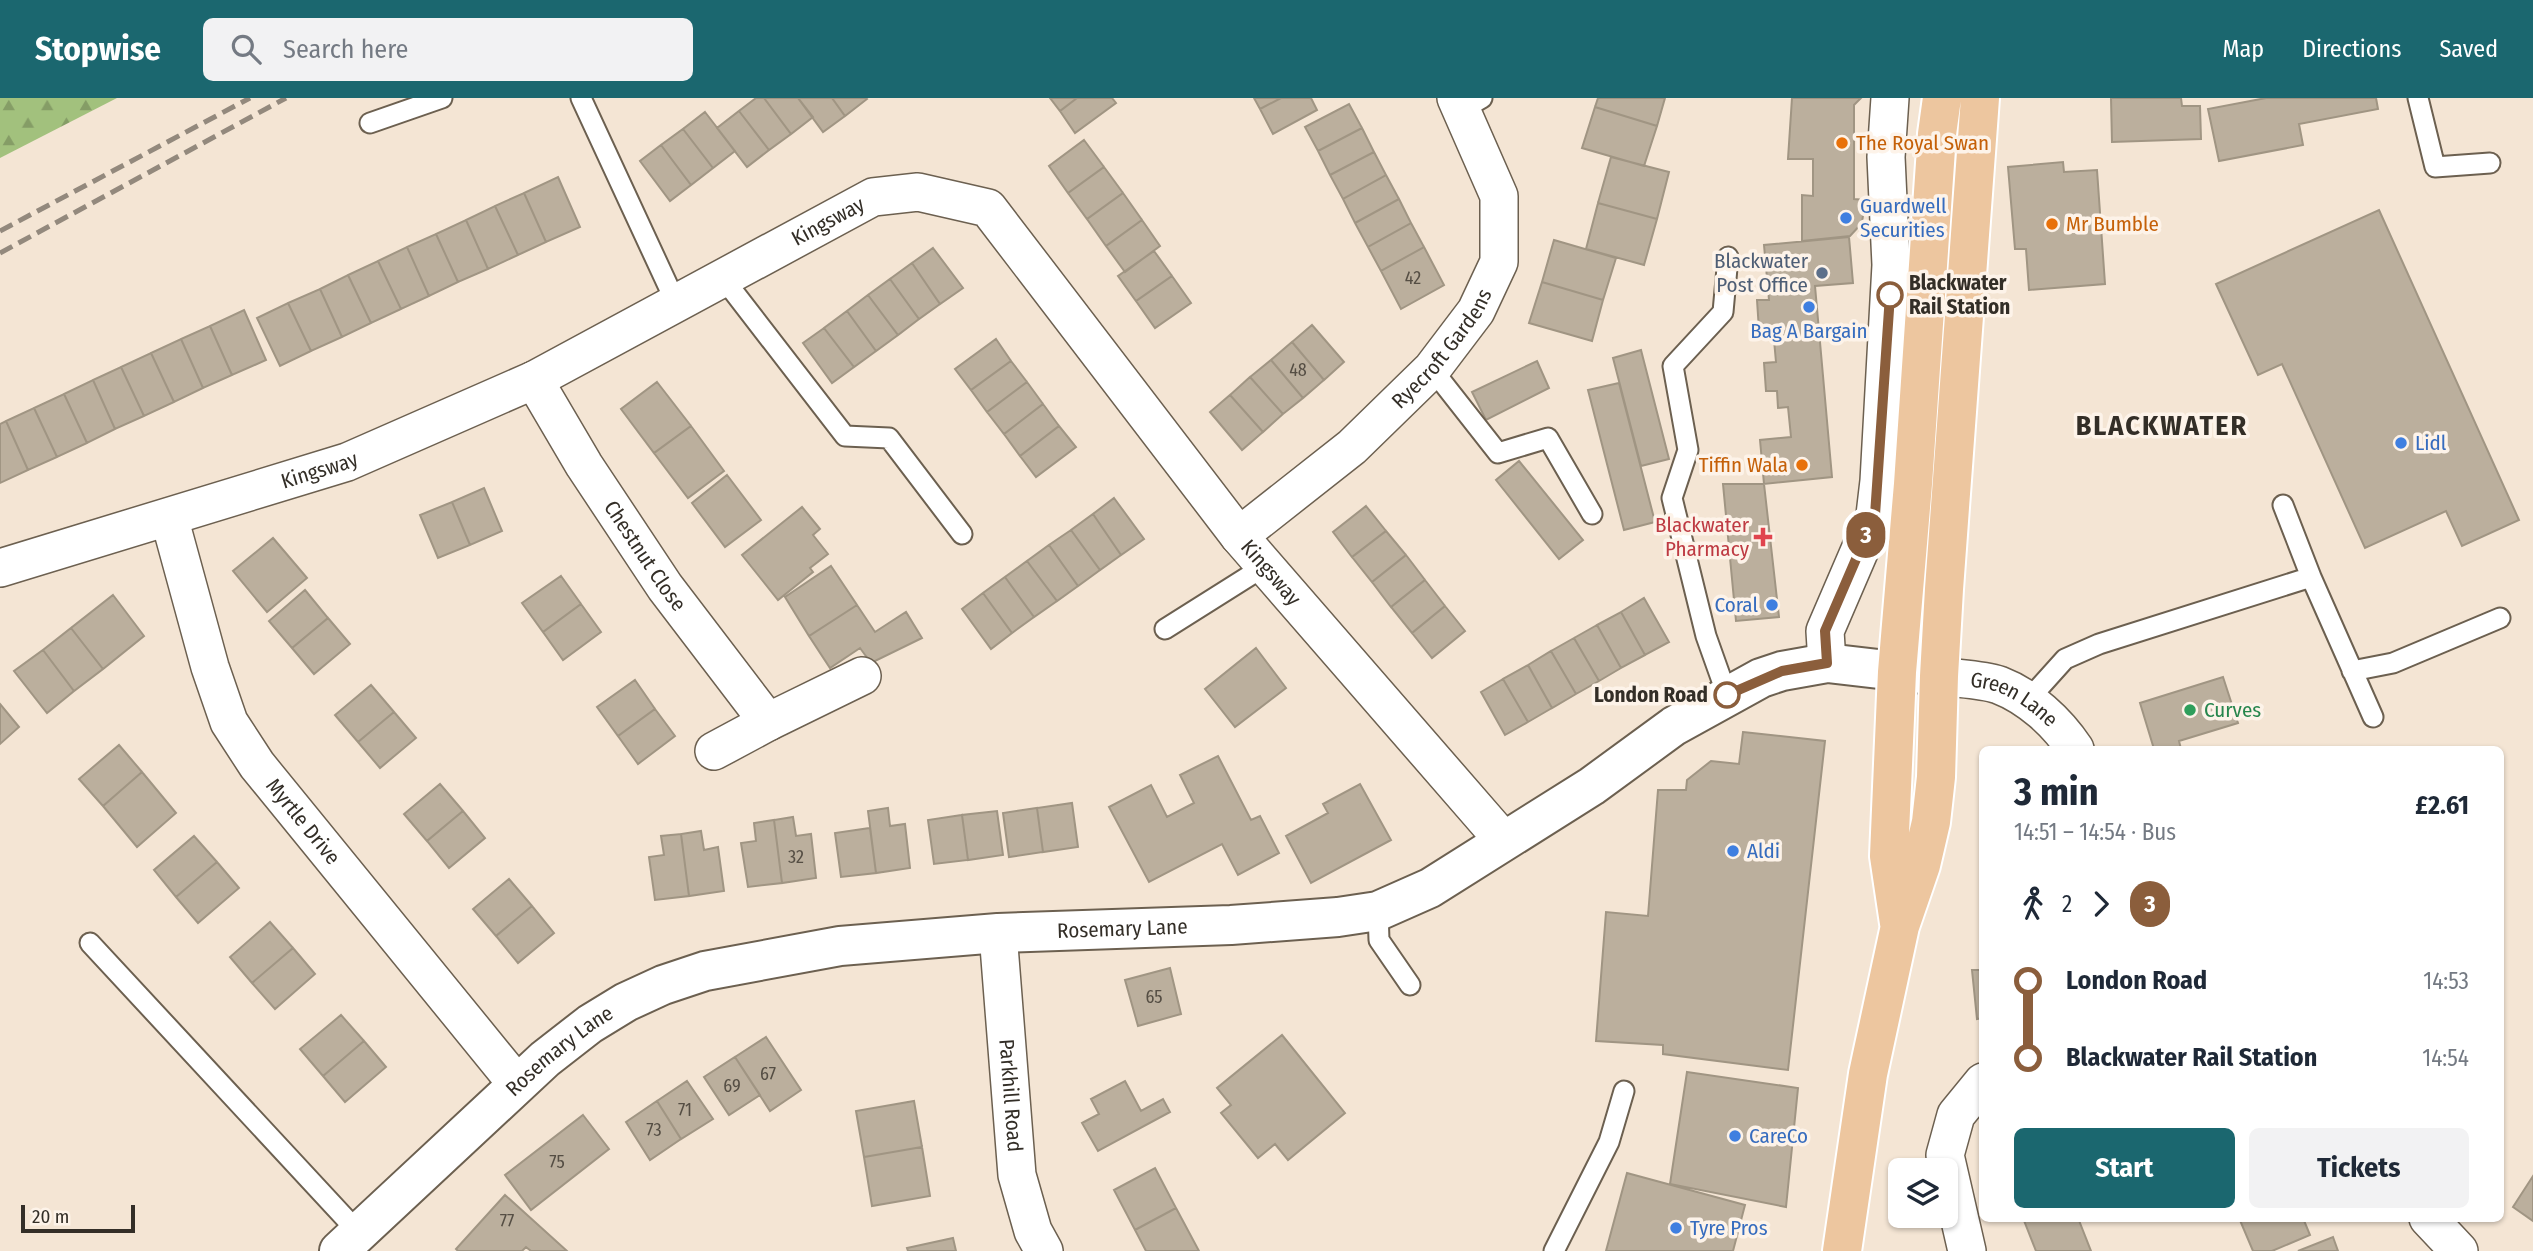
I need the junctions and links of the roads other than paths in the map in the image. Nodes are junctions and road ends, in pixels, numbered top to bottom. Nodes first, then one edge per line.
1 (442, 98) edge
2 (581, 98) edge
3 (1890, 98) edge
4 (1942, 98) edge
5 (1980, 98) edge
6 (2418, 98) edge
7 (1467, 102) edge
8 (370, 123) dead end
9 (2490, 163) dead end
10 (1728, 257) dead end
11 (723, 278) junction
12 (676, 303) junction
13 (1432, 369) junction
14 (534, 380) junction
15 (1896, 482) junction
16 (2283, 505) dead end
17 (1592, 514) dead end
18 (169, 517) junction
19 (962, 534) dead end
20 (1239, 536) junction
21 (1265, 566) junction
22 (0, 568) edge
23 (2311, 577) junction
24 (2500, 618) dead end
25 (1165, 629) dead end
26 (1827, 663) junction
27 (2352, 671) junction
28 (1897, 672) junction
29 (862, 676) dead end
30 (1939, 676) junction
31 (1727, 695) junction
32 (2029, 699) junction
33 (2373, 717) dead end
34 (768, 722) junction
35 (2073, 746) edge
36 (714, 751) dead end
37 (1504, 841) junction
38 (1378, 911) junction
39 (1900, 926) junction
40 (998, 933) junction
41 (90, 943) dead end
42 (1410, 985) dead end
43 (517, 1084) junction
44 (1979, 1087) edge
45 (1624, 1091) dead end
46 (2432, 1222) edge
47 (349, 1242) edge
48 (1044, 1251) edge
49 (1554, 1251) edge
50 (1842, 1251) edge
51 (1967, 1251) edge
52 (2459, 1251) edge

1 - 8 lane
2 - 12 lane
3 - 15 street
4 - 15 main road
5 - 30 main road
6 - 9 lane
7 - 13 street, Ryecroft Gardens
10 - 31 lane
11 - 12 street, Kingsway
11 - 19 lane
11 - 20 street, Kingsway
12 - 14 street, Kingsway
13 - 17 lane
13 - 20 street, Ryecroft Gardens
14 - 18 street, Kingsway
14 - 34 street, Chestnut Close
15 - 26 street
15 - 28 main road
16 - 23 lane
18 - 22 street, Kingsway
18 - 43 street, Myrtle Drive
20 - 21 street, Kingsway
21 - 25 lane
21 - 37 street, Kingsway
23 - 27 lane
23 - 32 lane
24 - 27 lane
26 - 28 street, Rosemary Lane
26 - 31 street, Rosemary Lane
27 - 33 lane
28 - 30 street, Rosemary Lane
28 - 39 main road
29 - 34 street
30 - 32 street, Green Lane
30 - 39 main road
31 - 37 street, Rosemary Lane
32 - 35 street, Green Lane
34 - 36 street
37 - 38 street, Rosemary Lane
38 - 40 street, Rosemary Lane
38 - 42 lane
39 - 50 main road
40 - 43 street, Rosemary Lane
40 - 48 street, Parkhill Road
41 - 47 lane
43 - 47 street, Rosemary Lane
44 - 51 street
45 - 49 lane
46 - 52 street

